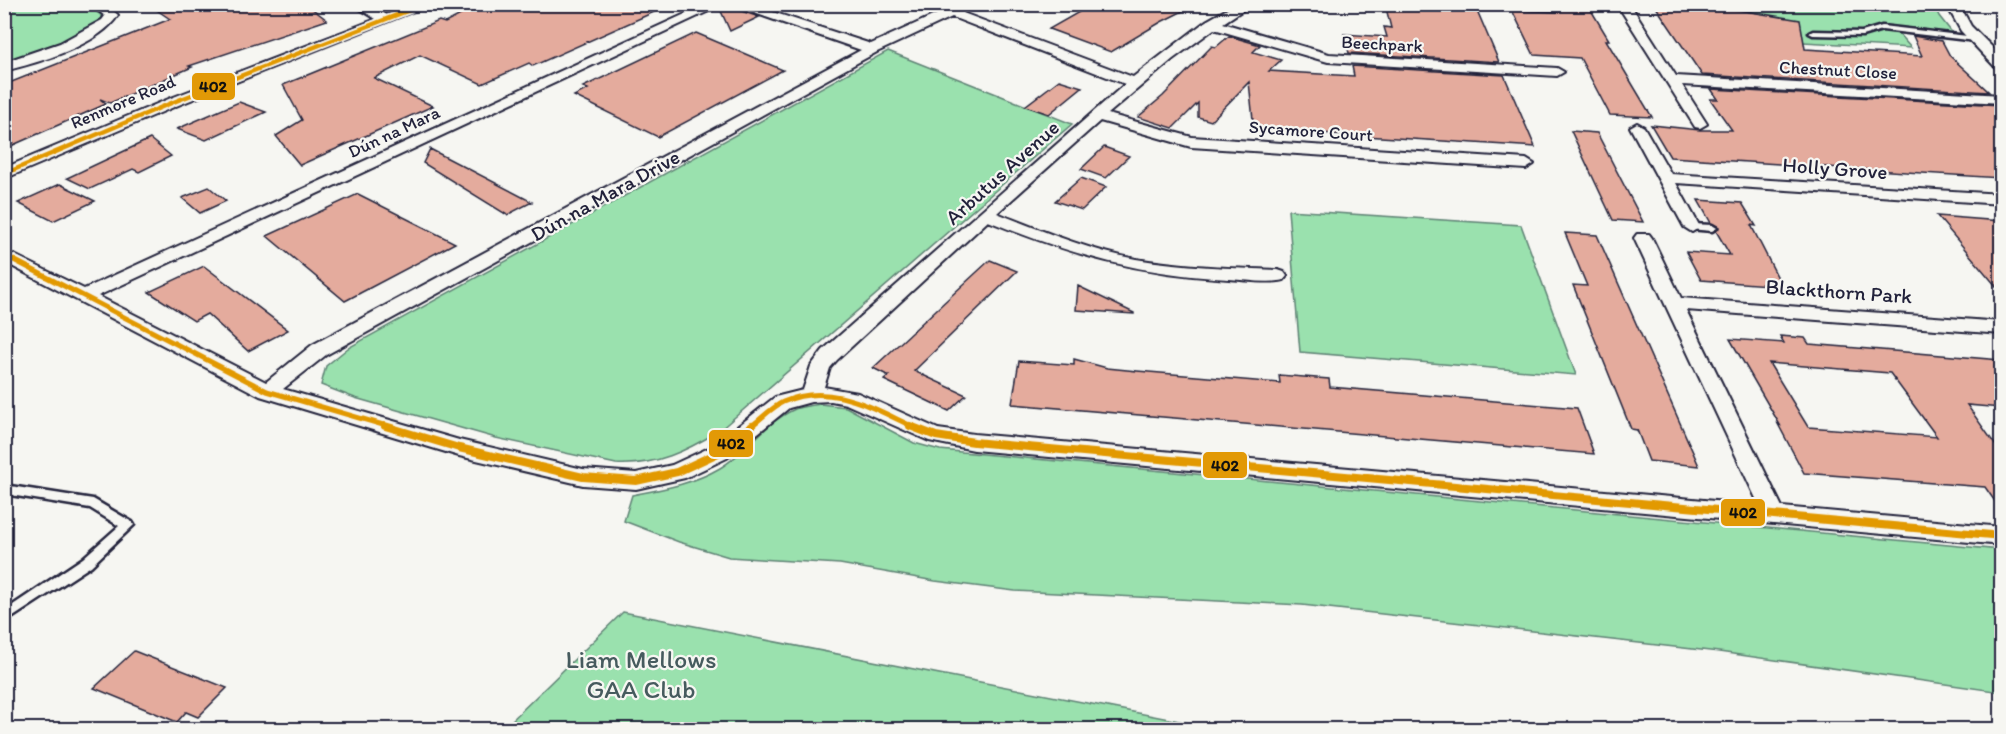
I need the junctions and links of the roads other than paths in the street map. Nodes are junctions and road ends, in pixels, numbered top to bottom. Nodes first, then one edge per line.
1 (13, 4) edge
2 (96, 4) edge
3 (358, 4) edge
4 (426, 4) edge
5 (718, 4) edge
6 (734, 4) edge
7 (971, 4) edge
8 (1246, 4) edge
9 (1623, 4) edge
10 (1952, 4) edge
11 (4, 7) edge
12 (952, 13) junction
13 (385, 19) junction
14 (1211, 24) junction
15 (1813, 33) dead end
16 (1976, 39) junction
17 (872, 49) junction
18 (2001, 66) edge
19 (4, 67) edge
20 (1557, 72) dead end
21 (1672, 80) junction
22 (1136, 82) junction
23 (2001, 99) edge
24 (1097, 116) junction
25 (1700, 124) dead end
26 (1637, 128) dead end
27 (1526, 164) dead end
28 (4, 174) edge
29 (1665, 178) junction
30 (2001, 199) edge
31 (986, 214) junction
32 (1692, 227) joint
33 (1712, 228) dead end
34 (1643, 238) dead end
35 (4, 255) edge
36 (1278, 276) dead end
37 (86, 295) junction
38 (1674, 303) junction
39 (2001, 328) edge
40 (267, 391) junction
41 (811, 395) junction
42 (4, 489) edge
43 (1776, 517) junction
44 (2001, 536) edge
45 (4, 618) edge

1 - 11 street
2 - 19 street
3 - 13 street
4 - 13 street, Renmore Road
5 - 37 street, Dún na Mara
6 - 17 street
7 - 12 street, Dún na Mara Drive
8 - 14 street, Arbutus Avenue
9 - 21 street
10 - 16 street
12 - 17 street, Dún na Mara Drive
12 - 22 street
13 - 28 street, Renmore Road
14 - 20 street, Beechpark
14 - 22 street, Arbutus Avenue
15 - 16 lane
16 - 18 street
17 - 40 street, Dún na Mara Drive
21 - 23 street, Chestnut Close
21 - 25 street
22 - 24 street, Arbutus Avenue
24 - 27 street, Sycamore Court
24 - 31 street, Arbutus Avenue
26 - 29 street
29 - 30 street, Holly Grove
29 - 32 street
31 - 36 street
31 - 41 street, Arbutus Avenue
32 - 33 lane
34 - 38 street
35 - 37 street
37 - 40 street
38 - 39 street, Blackthorn Park
38 - 43 street
40 - 41 street
41 - 43 street
42 - 45 lane
43 - 44 street

